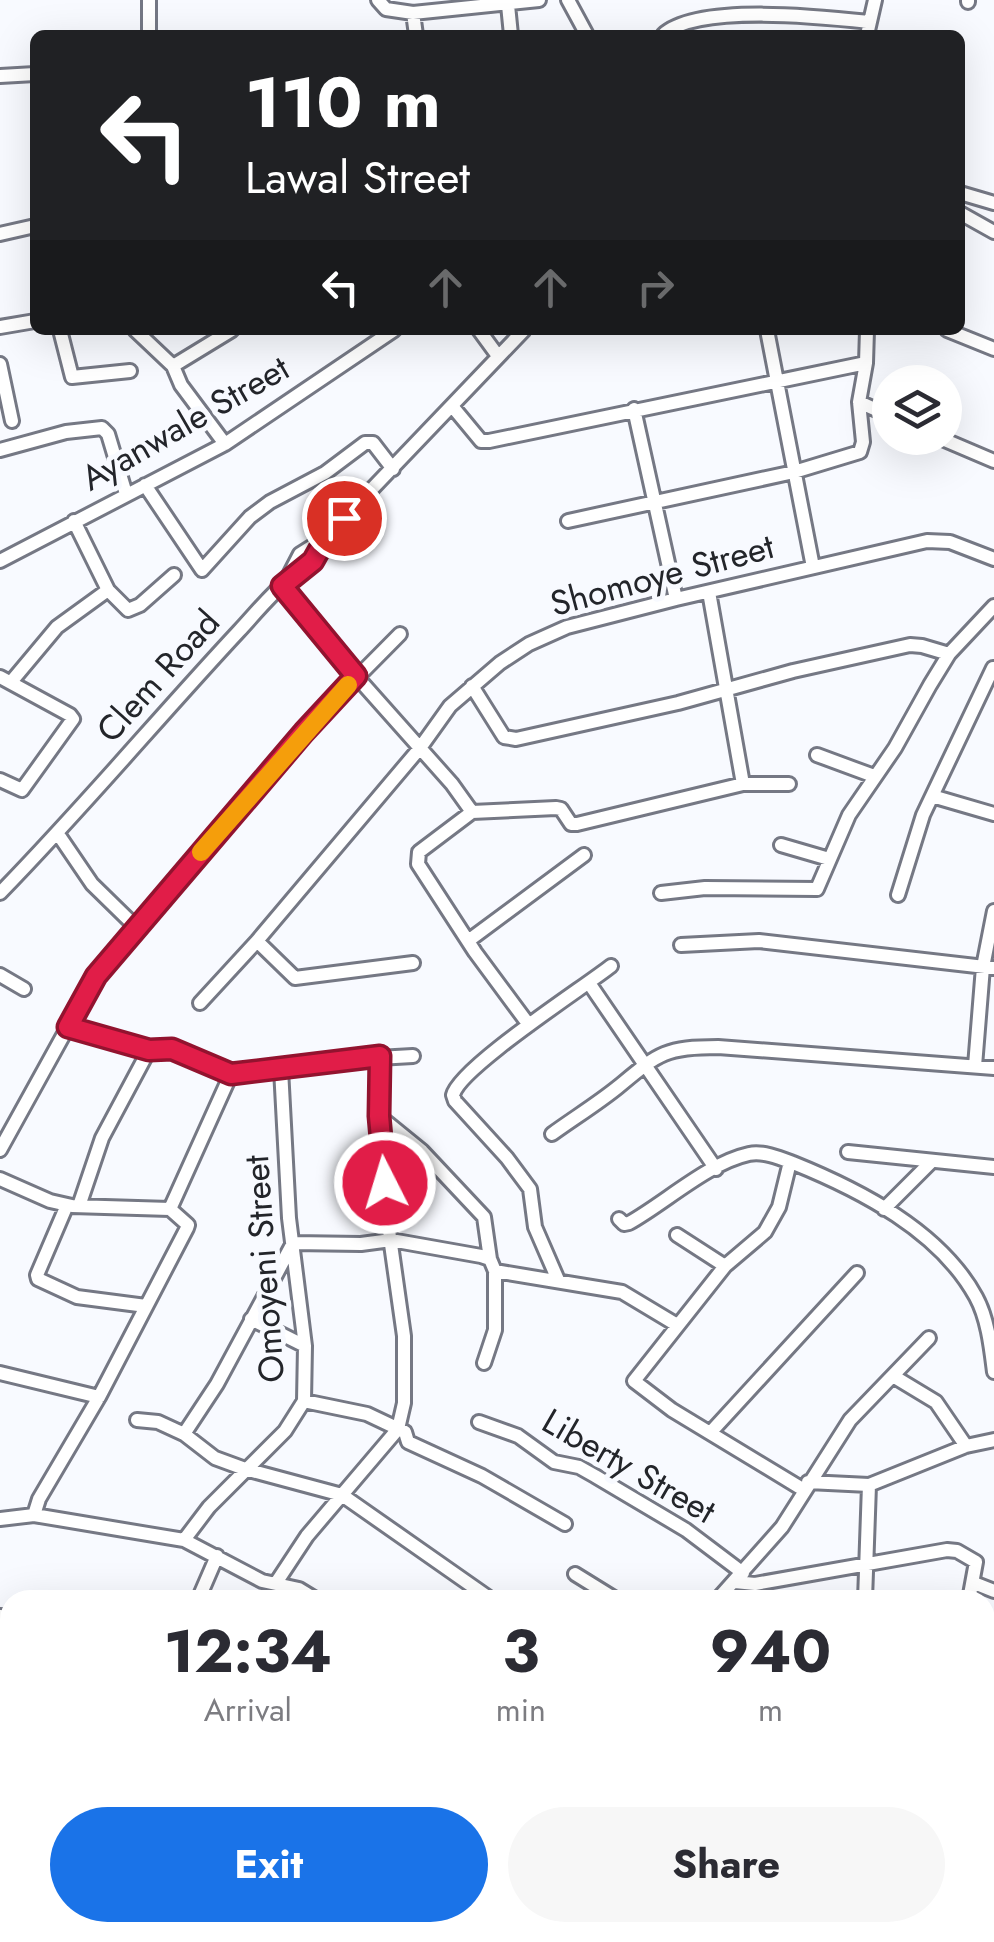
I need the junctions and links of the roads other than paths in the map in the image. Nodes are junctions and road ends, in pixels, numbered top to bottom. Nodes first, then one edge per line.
1 (149, 0) edge
2 (378, 0) edge
3 (539, 0) edge
4 (568, 0) edge
5 (801, 0) edge
6 (874, 0) edge
7 (508, 5) junction
8 (414, 13) junction
9 (802, 15) junction
10 (869, 28) edge
11 (149, 30) edge
12 (416, 30) edge
13 (511, 30) edge
14 (584, 30) edge
15 (669, 30) edge
16 (30, 74) edge
17 (0, 76) edge
18 (965, 193) edge
19 (994, 202) edge
20 (965, 216) edge
21 (30, 227) edge
22 (994, 232) edge
23 (0, 234) edge
24 (30, 322) edge
25 (0, 327) edge
26 (61, 335) edge
27 (140, 335) edge
28 (224, 335) edge
29 (387, 335) edge
30 (483, 335) edge
31 (519, 335) edge
32 (769, 335) edge
33 (867, 335) edge
34 (959, 335) edge
35 (994, 349) edge
36 (498, 356) junction
37 (866, 363) junction
38 (0, 364) edge
39 (172, 366) junction
40 (130, 371) dead end
41 (775, 380) junction
42 (859, 402) junction
43 (452, 406) junction
44 (872, 408) edge
45 (634, 409) junction
46 (12, 421) dead end
47 (225, 444) junction
48 (962, 447) edge
49 (0, 450) edge
50 (994, 461) edge
51 (392, 469) junction
52 (794, 472) junction
53 (145, 485) junction
54 (126, 494) junction
55 (654, 500) junction
56 (74, 521) junction
57 (568, 521) dead end
58 (994, 560) edge
59 (0, 561) edge
60 (813, 566) junction
61 (174, 576) dead end
62 (284, 584) junction
63 (108, 590) junction
64 (709, 592) junction
65 (676, 598) junction
66 (994, 606) edge
67 (400, 634) dead end
68 (949, 654) junction
69 (993, 668) edge
70 (356, 676) junction
71 (6, 680) edge
72 (472, 686) junction
73 (726, 690) junction
74 (420, 748) junction
75 (817, 756) dead end
76 (874, 776) junction
77 (0, 780) edge
78 (744, 784) junction
79 (789, 784) dead end
80 (932, 796) junction
81 (472, 812) junction
82 (994, 814) edge
83 (58, 834) junction
84 (781, 845) dead end
85 (584, 855) dead end
86 (830, 859) junction
87 (0, 892) edge
88 (661, 893) dead end
89 (898, 894) dead end
90 (994, 911) edge
91 (137, 928) junction
92 (468, 940) junction
93 (257, 941) junction
94 (681, 946) dead end
95 (413, 963) dead end
96 (612, 966) dead end
97 (989, 968) edge
98 (0, 975) edge
99 (589, 983) junction
100 (24, 989) dead end
101 (200, 1003) dead end
102 (529, 1025) junction
103 (68, 1027) junction
104 (149, 1050) junction
105 (380, 1056) junction
106 (413, 1056) dead end
107 (644, 1063) junction
108 (975, 1066) junction
109 (994, 1068) edge
110 (281, 1069) junction
111 (231, 1074) junction
112 (0, 1114) edge
113 (379, 1116) junction
114 (15, 1126) junction
115 (552, 1134) dead end
116 (0, 1150) edge
117 (848, 1152) dead end
118 (790, 1162) junction
119 (931, 1162) junction
120 (994, 1166) edge
121 (716, 1169) junction
122 (0, 1179) edge
123 (73, 1206) junction
124 (170, 1209) junction
125 (884, 1209) junction
126 (618, 1219) dead end
127 (677, 1235) dead end
128 (391, 1240) junction
129 (292, 1243) junction
130 (492, 1266) junction
131 (726, 1266) junction
132 (857, 1272) dead end
133 (558, 1280) junction
134 (146, 1306) junction
135 (251, 1319) junction
136 (677, 1325) junction
137 (929, 1338) dead end
138 (305, 1346) junction
139 (484, 1363) dead end
140 (994, 1372) edge
141 (0, 1373) edge
142 (894, 1376) junction
143 (98, 1397) junction
144 (304, 1401) junction
145 (136, 1420) dead end
146 (479, 1422) dead end
147 (398, 1429) junction
148 (710, 1433) junction
149 (184, 1434) junction
150 (994, 1440) edge
151 (966, 1446) junction
152 (245, 1469) junction
153 (869, 1485) junction
154 (806, 1486) junction
155 (342, 1495) junction
156 (34, 1515) junction
157 (0, 1519) edge
158 (565, 1524) dead end
159 (184, 1540) junction
160 (217, 1556) junction
161 (867, 1565) junction
162 (576, 1574) dead end
163 (739, 1577) junction
164 (276, 1583) junction
165 (974, 1583) junction
166 (202, 1590) edge
167 (299, 1590) edge
168 (478, 1590) edge
169 (601, 1590) edge
170 (727, 1590) edge
171 (865, 1590) edge
172 (972, 1590) edge
173 (992, 1590) edge

1 - 11 street
2 - 8 street
3 - 7 street
4 - 14 street
5 - 9 street
6 - 10 street
7 - 8 street
7 - 13 street
8 - 12 street
9 - 10 street
9 - 15 street
16 - 17 street
18 - 19 street
20 - 22 street
21 - 23 street
24 - 25 street
26 - 40 street
27 - 39 street
28 - 39 street
29 - 47 street, Ayanwale Street
30 - 36 street
31 - 36 street
32 - 41 street
33 - 37 street
34 - 35 street
36 - 43 street
37 - 41 street
37 - 42 street
38 - 46 street
39 - 47 street
41 - 45 street
41 - 52 street
42 - 44 street
42 - 52 street
43 - 45 street
43 - 51 street
45 - 55 street
47 - 53 street, Ayanwale Street
48 - 50 street
49 - 54 street
51 - 53 street
51 - 62 street, Clem Road
52 - 55 street
52 - 60 street
53 - 54 street, Ayanwale Street
54 - 56 street, Ayanwale Street
55 - 57 street
55 - 65 street
56 - 59 street, Ayanwale Street
56 - 63 street
58 - 60 street, Shomoye Street
60 - 64 street, Shomoye Street
61 - 63 street
62 - 70 street
62 - 83 street, Clem Road
63 - 71 street
64 - 65 street, Shomoye Street
64 - 73 street
65 - 72 street, Shomoye Street
66 - 68 street
67 - 70 street
68 - 73 street
68 - 76 street
69 - 80 street
70 - 74 street
70 - 91 street
71 - 77 street
72 - 73 street
72 - 74 street, Shomoye Street
73 - 78 street
74 - 81 street
74 - 93 street, Shomoye Street
75 - 76 street
76 - 86 street
78 - 79 street
78 - 81 street
80 - 82 street
80 - 89 street
81 - 92 street
83 - 87 street, Clem Road
83 - 91 street
84 - 86 street
85 - 92 street
86 - 88 street
90 - 97 street
91 - 103 street
92 - 102 street
93 - 95 street
93 - 101 street, Shomoye Street
94 - 97 street
96 - 99 street
97 - 108 street
98 - 100 street
99 - 102 street
99 - 107 street
102 - 133 street
103 - 104 street
103 - 114 street
104 - 111 street
104 - 123 street
105 - 106 street
105 - 110 street
105 - 113 street
107 - 108 street
107 - 115 street
107 - 121 street
108 - 109 street
110 - 111 street
110 - 129 street, Omoyeni Street
111 - 124 street
112 - 114 street
113 - 128 street
113 - 130 street
114 - 116 street
117 - 119 street
118 - 121 street
118 - 125 street
118 - 131 street
119 - 120 street
119 - 125 street
121 - 126 street
122 - 123 street
123 - 124 street
123 - 134 street
124 - 134 street
125 - 140 street
127 - 131 street
128 - 129 street
128 - 130 street
128 - 147 street
129 - 135 street
129 - 138 street, Omoyeni Street
130 - 133 street
130 - 139 street
131 - 136 street
132 - 148 street
133 - 136 street
134 - 143 street
135 - 138 street
135 - 149 street
136 - 148 street
137 - 142 street
138 - 144 street, Omoyeni Street
141 - 143 street
142 - 151 street
142 - 154 street
143 - 156 street
144 - 147 street
144 - 152 street, Omoyeni Street
145 - 149 street
146 - 163 street, Liberty Street
147 - 155 street
147 - 158 street
148 - 154 street
149 - 152 street
150 - 151 street
151 - 153 street
152 - 155 street
152 - 159 street, Omoyeni Street
153 - 154 street
153 - 161 street
154 - 163 street
155 - 164 street
155 - 168 street
156 - 157 street
156 - 159 street
159 - 160 street
160 - 164 street
160 - 166 street
161 - 163 street
161 - 165 street
161 - 171 street
162 - 169 street
163 - 170 street
164 - 167 street
165 - 172 street
165 - 173 street

